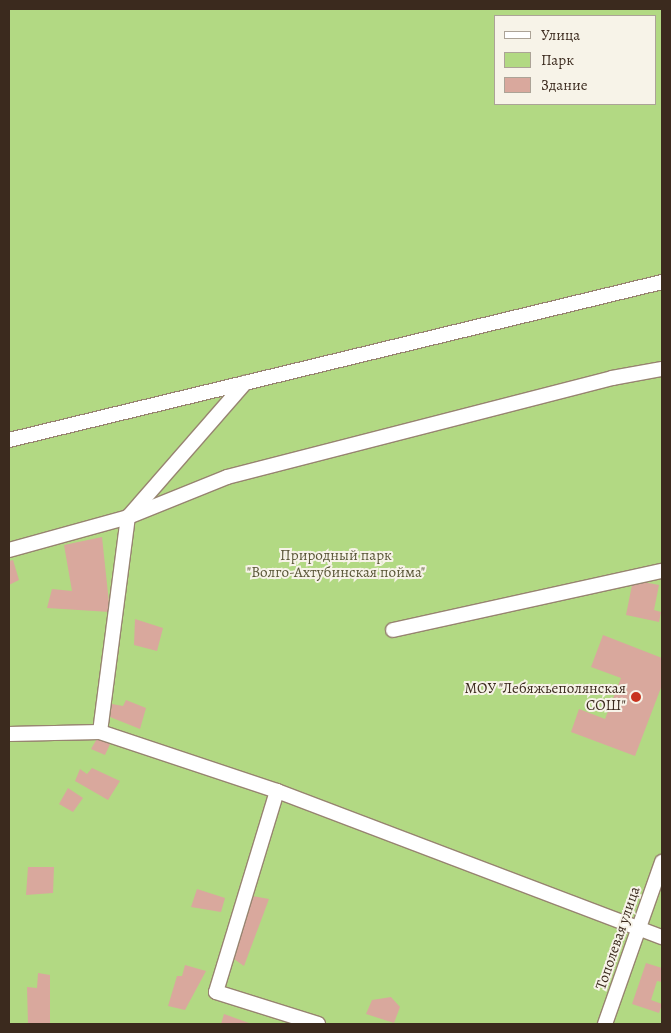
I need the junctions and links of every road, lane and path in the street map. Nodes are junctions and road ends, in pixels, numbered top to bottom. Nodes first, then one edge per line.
1 (662, 282) edge
2 (662, 369) edge
3 (245, 383) junction
4 (9, 440) edge
5 (128, 517) junction
6 (9, 550) edge
7 (662, 570) edge
8 (393, 630) dead end
9 (100, 732) junction
10 (9, 734) edge
11 (277, 791) junction
12 (662, 862) edge
13 (639, 928) junction
14 (662, 937) edge
15 (318, 1024) edge
16 (605, 1024) edge

1 - 3 street
2 - 5 street
3 - 4 street
3 - 5 street
5 - 6 street
5 - 9 street
7 - 8 street
9 - 10 street
9 - 11 street
11 - 13 street
11 - 15 street
12 - 13 street, Тополевая улица
13 - 14 street
13 - 16 street, Тополевая улица

